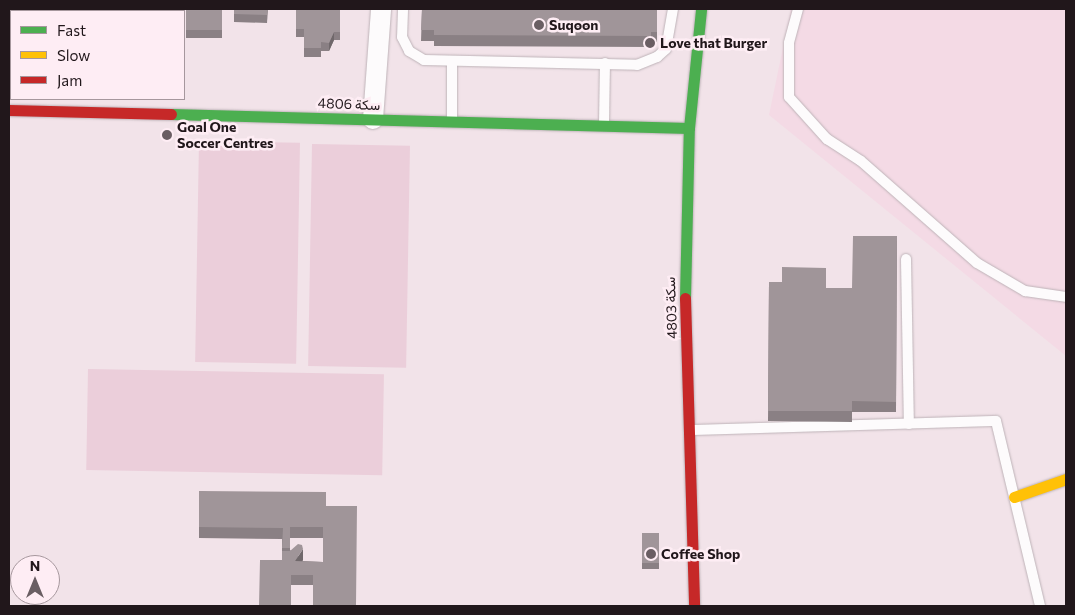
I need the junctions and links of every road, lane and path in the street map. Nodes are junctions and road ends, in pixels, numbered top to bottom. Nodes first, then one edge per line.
1 (381, 9) edge
2 (673, 9) edge
3 (701, 9) edge
4 (798, 9) edge
5 (403, 10) dead end
6 (452, 63) junction
7 (605, 63) junction
8 (9, 110) edge
9 (373, 119) junction
10 (452, 122) junction
11 (604, 126) junction
12 (689, 128) junction
13 (906, 259) dead end
14 (1066, 297) edge
15 (909, 424) junction
16 (689, 430) junction
17 (1066, 479) edge
18 (1014, 497) junction
19 (694, 606) edge
20 (1040, 606) edge

1 - 9 street
2 - 7 lane
3 - 12 street, سكة 4803
4 - 14 lane
5 - 6 lane
6 - 7 lane
6 - 10 lane
7 - 11 lane
8 - 9 street, سكة 4806
9 - 10 street, سكة 4806
10 - 11 street, سكة 4806
11 - 12 street, سكة 4806
12 - 16 street, سكة 4803
13 - 15 lane
15 - 16 lane
15 - 18 lane
16 - 19 street, سكة 4803
17 - 18 street
18 - 20 lane

